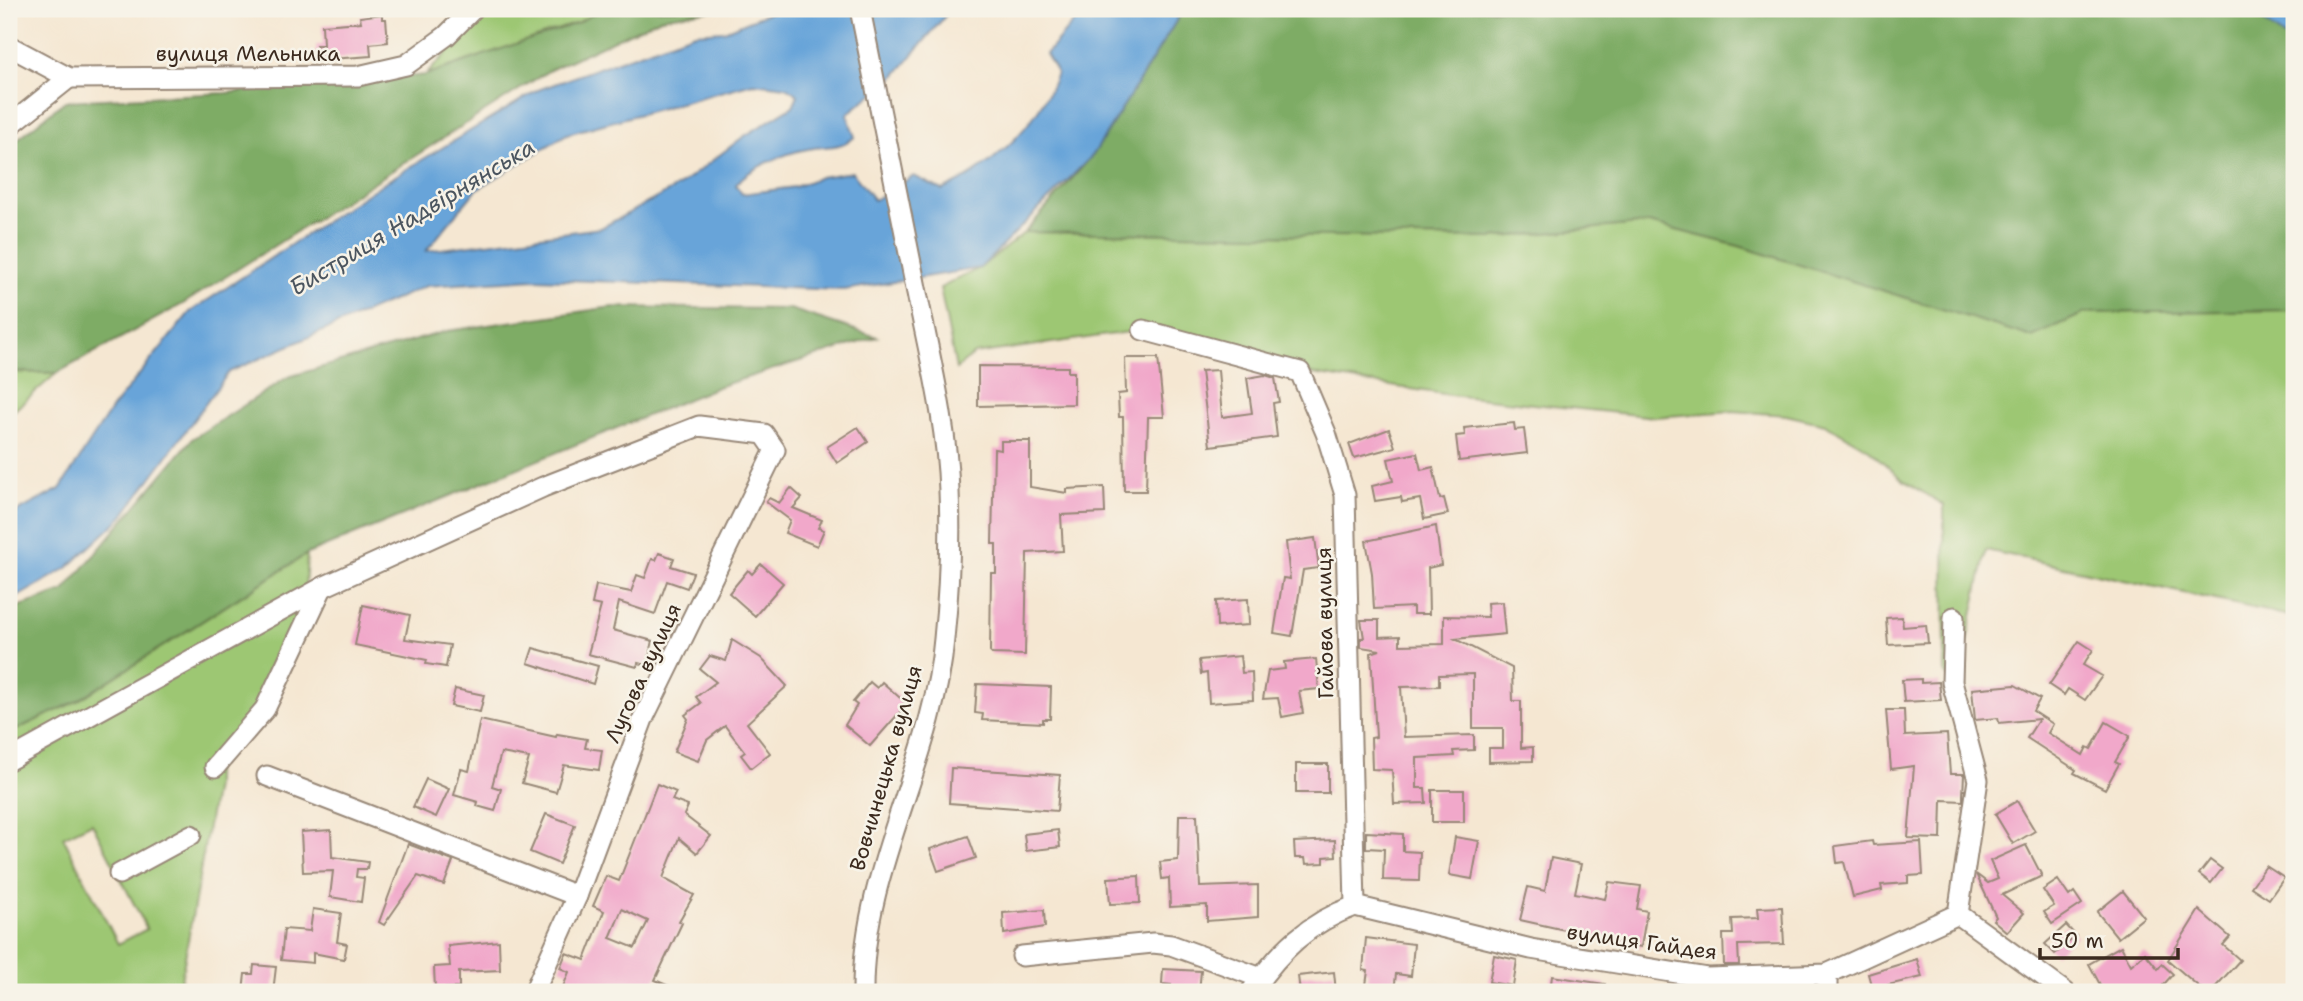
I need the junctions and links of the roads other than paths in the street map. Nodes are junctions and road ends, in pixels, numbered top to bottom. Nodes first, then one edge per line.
1 (473, 9) edge
2 (860, 9) edge
3 (9, 46) edge
4 (69, 78) junction
5 (9, 126) edge
6 (1143, 330) dead end
7 (323, 587) junction
8 (1954, 617) dead end
9 (9, 760) edge
10 (215, 767) dead end
11 (267, 776) dead end
12 (191, 835) dead end
13 (119, 874) dead end
14 (578, 896) junction
15 (1354, 906) junction
16 (1958, 914) junction
17 (1022, 956) dead end
18 (1827, 983) edge
19 (1256, 985) edge
20 (534, 992) edge
21 (863, 992) edge
22 (2065, 992) edge

1 - 4 street, вулиця Мельника
2 - 21 street, Вовчинецька вулиця
3 - 4 street, вулиця Мельника
4 - 5 street
6 - 15 street, Гайова вулиця
7 - 9 street
7 - 10 street
7 - 14 street, Лугова вулиця
8 - 16 street
11 - 14 street
12 - 13 street
14 - 20 street, Лугова вулиця
15 - 18 street, вулиця Гайдея
15 - 19 street
16 - 18 street, вулиця Гайдея
16 - 22 street
17 - 19 street

